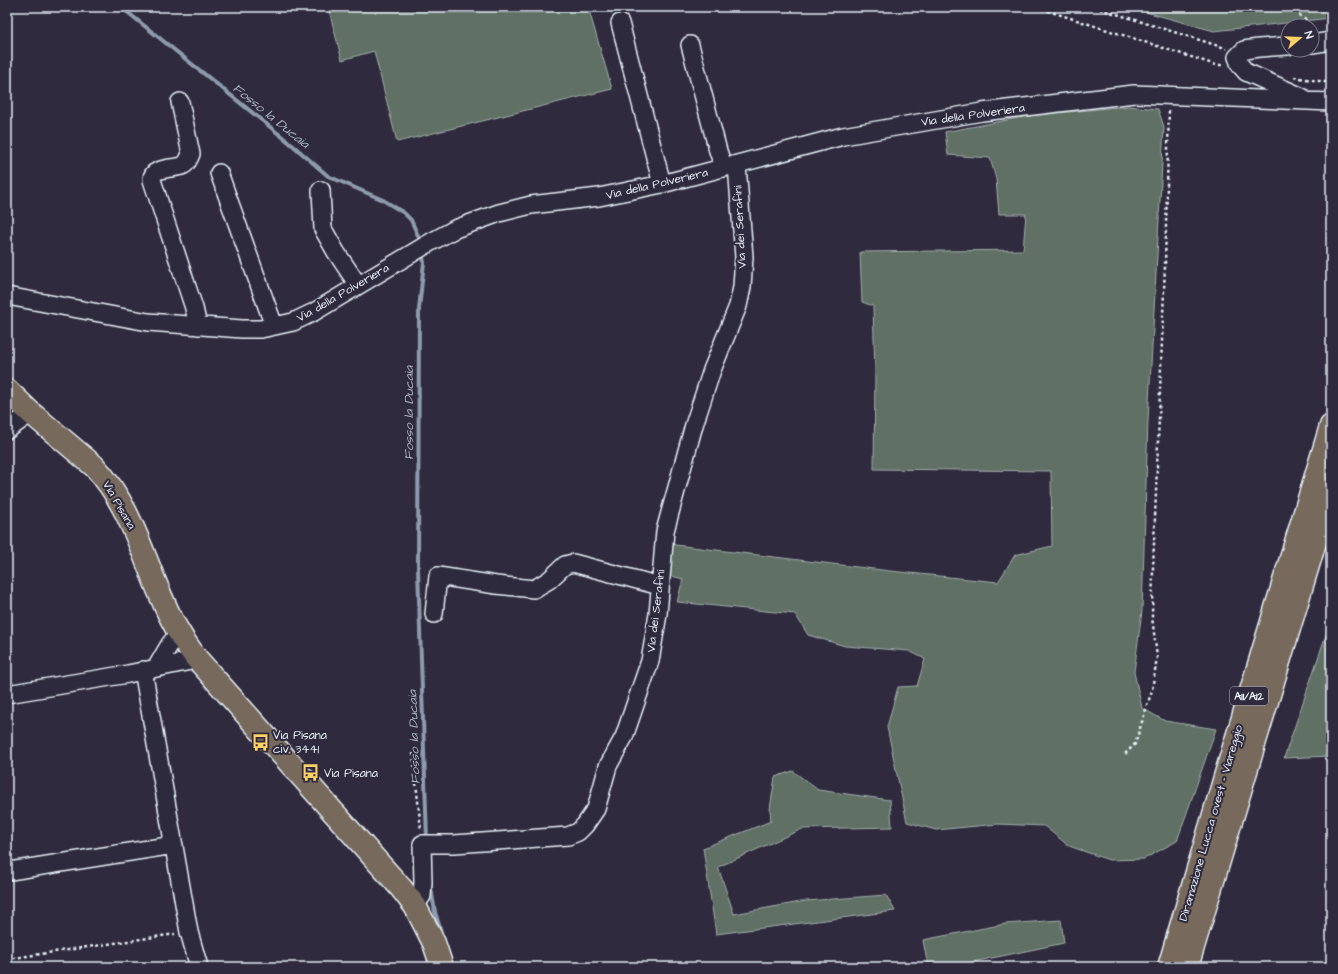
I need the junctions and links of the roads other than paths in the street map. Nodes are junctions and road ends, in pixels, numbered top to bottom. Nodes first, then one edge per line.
1 (620, 23) dead end
2 (1331, 41) edge
3 (1320, 43) edge
4 (690, 45) dead end
5 (1280, 47) edge
6 (1312, 101) junction
7 (180, 102) dead end
8 (1331, 102) edge
9 (730, 166) junction
10 (218, 173) dead end
11 (662, 184) junction
12 (321, 190) dead end
13 (358, 286) junction
14 (7, 296) edge
15 (198, 326) junction
16 (274, 326) junction
17 (7, 390) edge
18 (30, 413) junction
19 (1331, 426) edge
20 (7, 430) edge
21 (1331, 489) edge
22 (660, 586) junction
23 (434, 614) dead end
24 (179, 633) junction
25 (197, 659) junction
26 (150, 669) junction
27 (7, 694) edge
28 (174, 845) junction
29 (10, 871) dead end
30 (415, 906) junction
31 (199, 967) edge
32 (442, 967) edge
33 (1169, 967) edge
34 (1187, 967) edge

1 - 11 street
2 - 3 street
4 - 9 street, Via dei Serafini
5 - 6 street
6 - 8 street, Via della Polveriera
6 - 9 street, Via della Polveriera
7 - 15 street
9 - 11 street, Via della Polveriera
9 - 22 street, Via dei Serafini
10 - 16 street
11 - 13 street, Via della Polveriera
12 - 13 street
13 - 16 street, Via della Polveriera
14 - 15 street, Via della Polveriera
15 - 16 street, Via della Polveriera
17 - 18 main road, Via Pisana
18 - 20 street
18 - 24 main road, Via Pisana
19 - 33 main road, Diramazione Lucca ovest - Viareggio / A11/A12
21 - 34 main road, Diramazione Lucca ovest - Viareggio / A11/A12
22 - 23 street
22 - 30 street, Via dei Serafini
24 - 25 main road, Via Pisana
24 - 26 street
25 - 26 street
25 - 30 main road, Via Pisana
26 - 27 street
26 - 28 street
28 - 29 street
28 - 31 street
30 - 32 main road, Via Pisana

